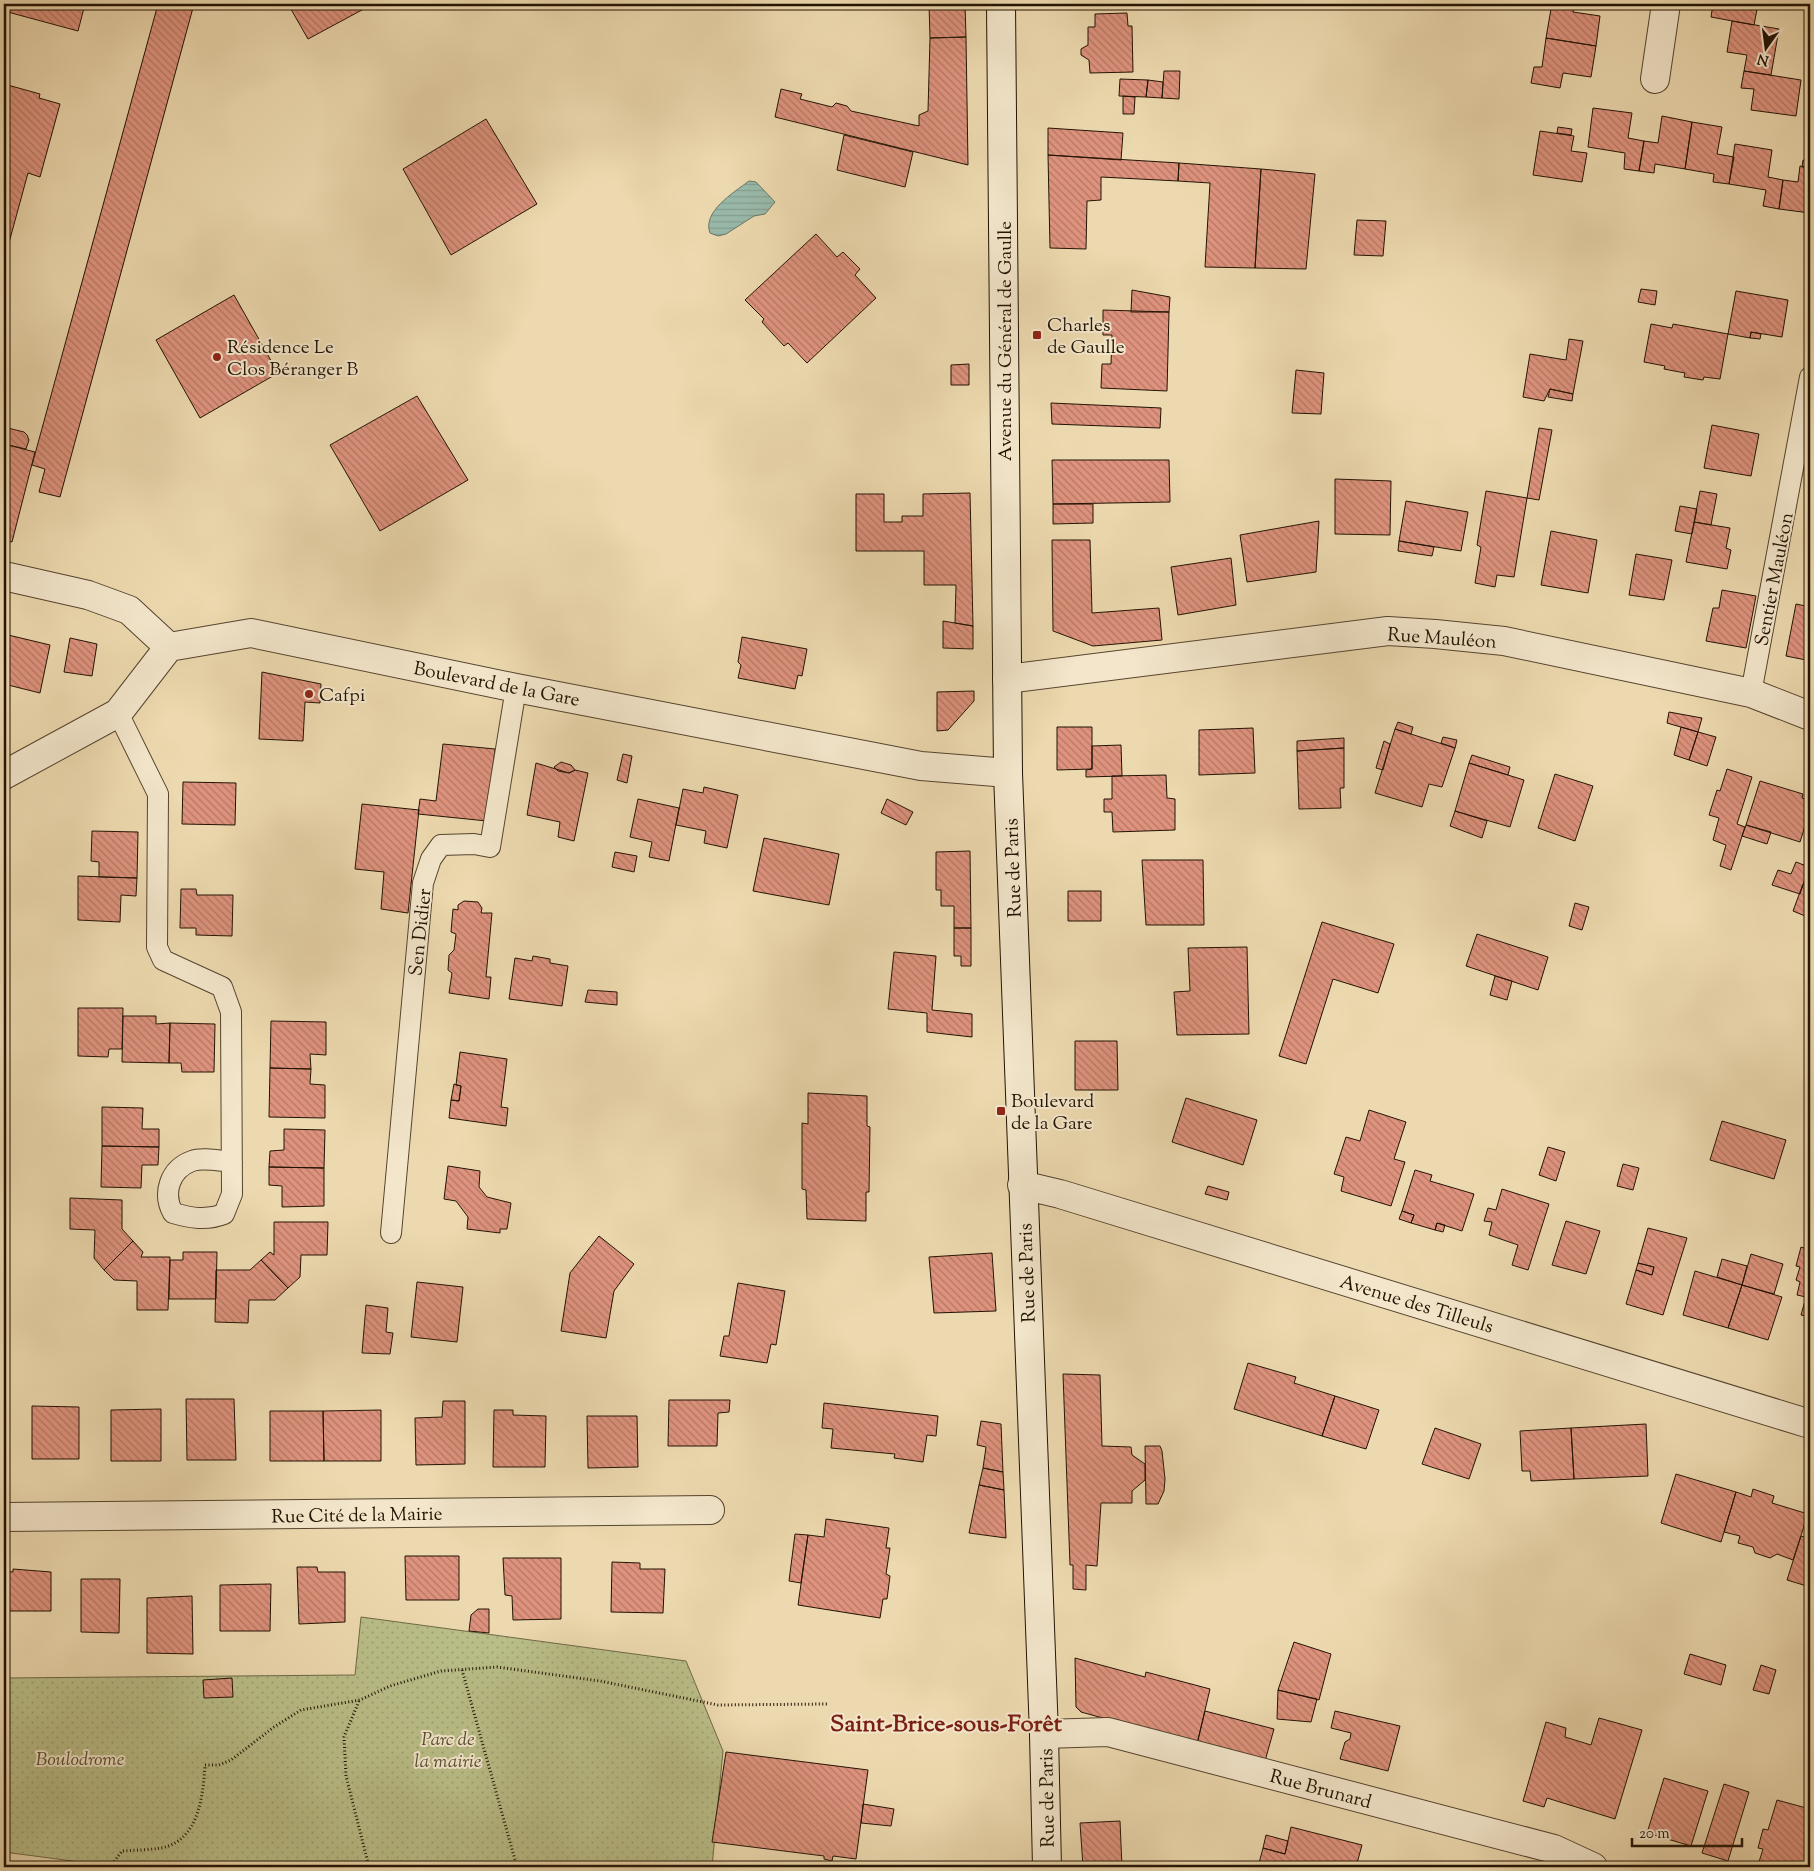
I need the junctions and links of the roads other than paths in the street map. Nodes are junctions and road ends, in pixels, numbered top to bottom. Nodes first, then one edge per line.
1 (1001, 4) edge
2 (1666, 4) edge
3 (1655, 79) dead end
4 (1810, 377) edge
5 (4, 576) edge
6 (169, 647) junction
7 (1007, 679) junction
8 (516, 688) junction
9 (1752, 693) junction
10 (118, 713) junction
11 (1810, 716) edge
12 (1008, 773) junction
13 (4, 775) edge
14 (232, 1162) dead end
15 (1022, 1185) junction
16 (391, 1233) dead end
17 (1810, 1424) edge
18 (710, 1510) dead end
19 (4, 1517) edge
20 (1044, 1734) junction
21 (1047, 1867) edge
22 (1593, 1867) edge

1 - 7 street, Avenue du Général de Gaulle
2 - 3 street
4 - 9 lane, Sentier Mauléon
5 - 6 street
6 - 8 street, Boulevard de la Gare
6 - 10 street
7 - 9 street, Rue Mauléon
7 - 12 street, Rue de Paris
8 - 12 street, Boulevard de la Gare
8 - 16 lane, Sen Didier
9 - 11 street, Rue Mauléon
10 - 13 street
10 - 14 lane
12 - 15 street, Rue de Paris
15 - 17 street, Avenue des Tilleuls
15 - 20 street, Rue de Paris
18 - 19 street, Rue Cité de la Mairie
20 - 21 street, Rue de Paris
20 - 22 street, Rue Brunard

